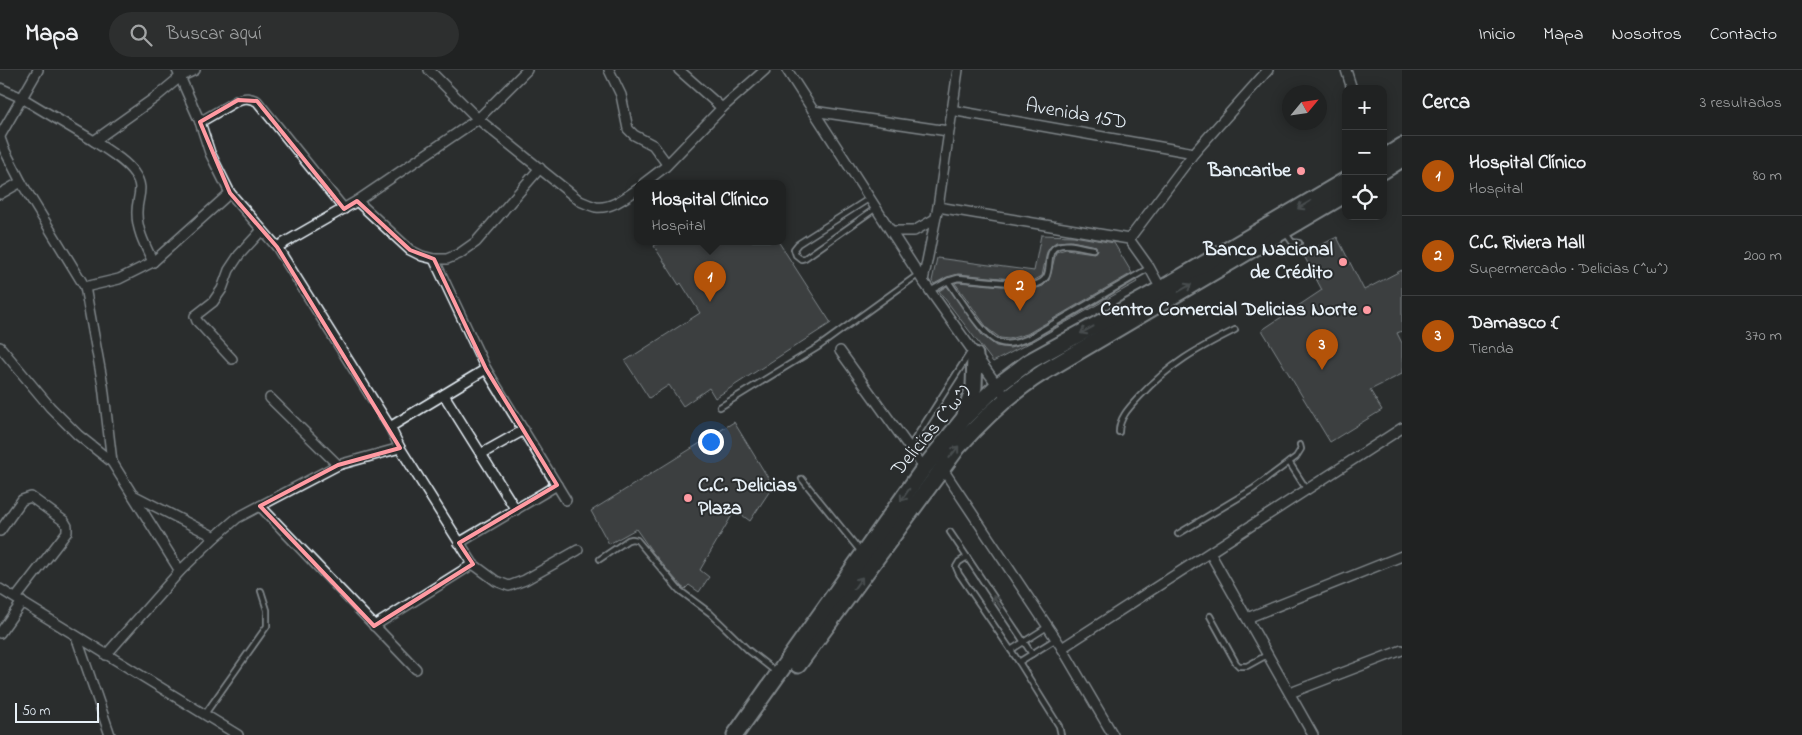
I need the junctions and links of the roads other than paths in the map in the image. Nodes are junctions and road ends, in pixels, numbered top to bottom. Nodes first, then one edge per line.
1 (38, 70) edge
2 (195, 70) edge
3 (429, 70) edge
4 (527, 70) edge
5 (610, 70) edge
6 (679, 70) edge
7 (765, 70) edge
8 (787, 70) edge
9 (958, 70) edge
10 (1268, 70) edge
11 (1346, 70) edge
12 (179, 73) edge
13 (1351, 85) edge
14 (0, 88) edge
15 (22, 98) junction
16 (722, 108) junction
17 (952, 110) junction
18 (813, 111) junction
19 (478, 119) junction
20 (200, 122) junction
21 (948, 131) junction
22 (0, 137) edge
23 (94, 141) junction
24 (1402, 146) edge
25 (1194, 153) junction
26 (1387, 155) edge
27 (1402, 159) edge
28 (667, 164) junction
29 (540, 168) junction
30 (1387, 168) edge
31 (648, 180) edge
32 (21, 182) junction
33 (1342, 182) edge
34 (634, 192) edge
35 (230, 193) junction
36 (0, 194) edge
37 (1342, 196) edge
38 (870, 198) junction
39 (357, 200) junction
40 (938, 207) junction
41 (876, 208) junction
42 (344, 209) junction
43 (936, 219) junction
44 (262, 230) junction
45 (891, 231) junction
46 (1284, 231) junction
47 (1129, 238) junction
48 (1299, 243) dead end
49 (277, 247) junction
50 (1093, 249) dead end
51 (434, 259) junction
52 (153, 262) junction
53 (1149, 268) junction
54 (921, 277) junction
55 (948, 281) junction
56 (85, 287) junction
57 (1161, 289) junction
58 (930, 291) junction
59 (1235, 330) dead end
60 (0, 347) edge
61 (840, 351) dead end
62 (973, 353) junction
63 (232, 359) dead end
64 (486, 368) junction
65 (997, 386) junction
66 (444, 395) junction
67 (270, 398) dead end
68 (1007, 398) junction
69 (720, 407) dead end
70 (965, 417) junction
71 (390, 427) junction
72 (1402, 428) edge
73 (524, 430) junction
74 (1119, 432) dead end
75 (1300, 445) dead end
76 (400, 448) junction
77 (909, 448) junction
78 (481, 454) junction
79 (112, 462) junction
80 (1289, 462) junction
81 (338, 465) junction
82 (924, 468) junction
83 (942, 468) junction
84 (802, 479) dead end
85 (558, 485) junction
86 (1307, 490) junction
87 (133, 495) junction
88 (566, 500) dead end
89 (260, 506) junction
90 (516, 510) junction
91 (0, 531) edge
92 (950, 532) dead end
93 (1178, 534) dead end
94 (214, 537) junction
95 (459, 543) junction
96 (578, 550) dead end
97 (1210, 553) junction
98 (864, 555) junction
99 (1402, 556) edge
100 (967, 557) junction
101 (600, 559) dead end
102 (473, 564) junction
103 (180, 571) junction
104 (0, 589) edge
105 (261, 591) dead end
106 (19, 600) junction
107 (1210, 616) dead end
108 (1247, 618) junction
109 (374, 626) junction
110 (1047, 627) junction
111 (0, 633) edge
112 (76, 636) junction
113 (1056, 639) junction
114 (1024, 642) junction
115 (1062, 648) junction
116 (1011, 650) junction
117 (1402, 650) edge
118 (1032, 654) junction
119 (1268, 654) junction
120 (106, 655) junction
121 (1019, 662) junction
122 (416, 669) dead end
123 (779, 674) junction
124 (1290, 693) junction
125 (205, 714) junction
126 (110, 735) edge
127 (238, 735) edge
128 (735, 735) edge
129 (747, 735) edge
130 (1061, 735) edge
131 (1113, 735) edge
132 (1313, 735) edge

1 - 15 street
2 - 12 street
3 - 19 street
4 - 19 street
5 - 28 street
6 - 16 street
7 - 16 street
8 - 18 street
9 - 17 street
10 - 25 street
11 - 13 street
12 - 20 street
12 - 23 street
14 - 15 street
15 - 22 street
15 - 23 street
16 - 28 street
17 - 21 street
17 - 25 street, Avenida 15D
18 - 21 street
18 - 38 street
19 - 29 street
19 - 39 street
20 - 35 street
20 - 42 street
21 - 40 street
22 - 32 street
23 - 52 street
24 - 26 main road
25 - 47 street
27 - 30 main road
28 - 31 street
29 - 34 street
29 - 51 street
32 - 36 street
32 - 56 street
33 -> 57 main road, Delicias (^w^)
35 - 44 street
35 - 52 street
37 - 46 main road, Delicias (^w^)
38 - 41 street
38 - 41 lane
39 - 42 street
39 - 51 street
40 - 43 street
40 - 47 street
41 - 45 street
42 - 49 street
43 - 45 street
43 - 54 street
44 - 49 street
44 - 63 street
45 - 54 street
46 - 48 lane
68 -> 46 main road, Delicias (^w^)
47 - 53 street
49 - 71 street
50 - 55 lane
51 - 64 street
52 - 56 street
53 - 55 lane
53 - 57 street
54 - 58 street
54 - 69 lane
55 - 58 lane
56 - 79 street
57 -> 65 main road, Delicias (^w^)
58 - 62 street
59 - 74 lane
60 - 79 street
61 - 77 street
62 - 65 street
62 - 70 main road
62 - 77 lane
64 - 66 street
64 - 73 street
65 - 68 street
65 - 70 main road, Delicias (^w^)
66 - 71 street
66 - 78 street
67 - 81 street
83 -> 68 main road, Delicias (^w^)
70 - 82 main road, Delicias (^w^)
71 - 76 street
72 - 86 street
73 - 78 street
73 - 85 street
75 - 80 lane
76 - 81 street
76 - 95 street
77 - 82 street
78 - 90 street
79 - 87 street
80 - 86 lane
80 - 93 lane
81 - 89 street
82 -> 98 main road, Delicias (^w^)
83 - 110 street
129 -> 83 main road, Delicias (^w^)
84 - 98 lane
85 - 88 street
85 - 90 street
86 - 97 street
87 - 94 street
87 - 103 street
89 - 94 street
89 - 109 street
90 - 95 street
91 - 106 street
92 - 100 lane
94 - 103 street
95 - 102 street
96 - 102 street
97 - 108 street
97 - 115 street
98 - 123 main road, Delicias (^w^)
99 - 108 street
114 -> 100 lane
100 - 116 lane
101 - 123 lane
102 - 109 street
103 - 120 street
104 - 106 street
105 - 125 lane
106 - 111 street
106 - 112 street
107 - 119 lane
108 - 119 street
109 - 122 street
110 - 113 street
110 - 114 lane
112 - 120 street
112 - 126 street
113 - 115 street
113 - 118 lane
114 - 116 lane
114 - 118 lane
115 - 131 street
116 - 121 lane
117 - 124 street
118 - 121 lane
119 - 124 street
120 - 125 street
121 - 130 lane
123 - 128 main road, Delicias (^w^)
124 - 132 street
125 - 127 street

